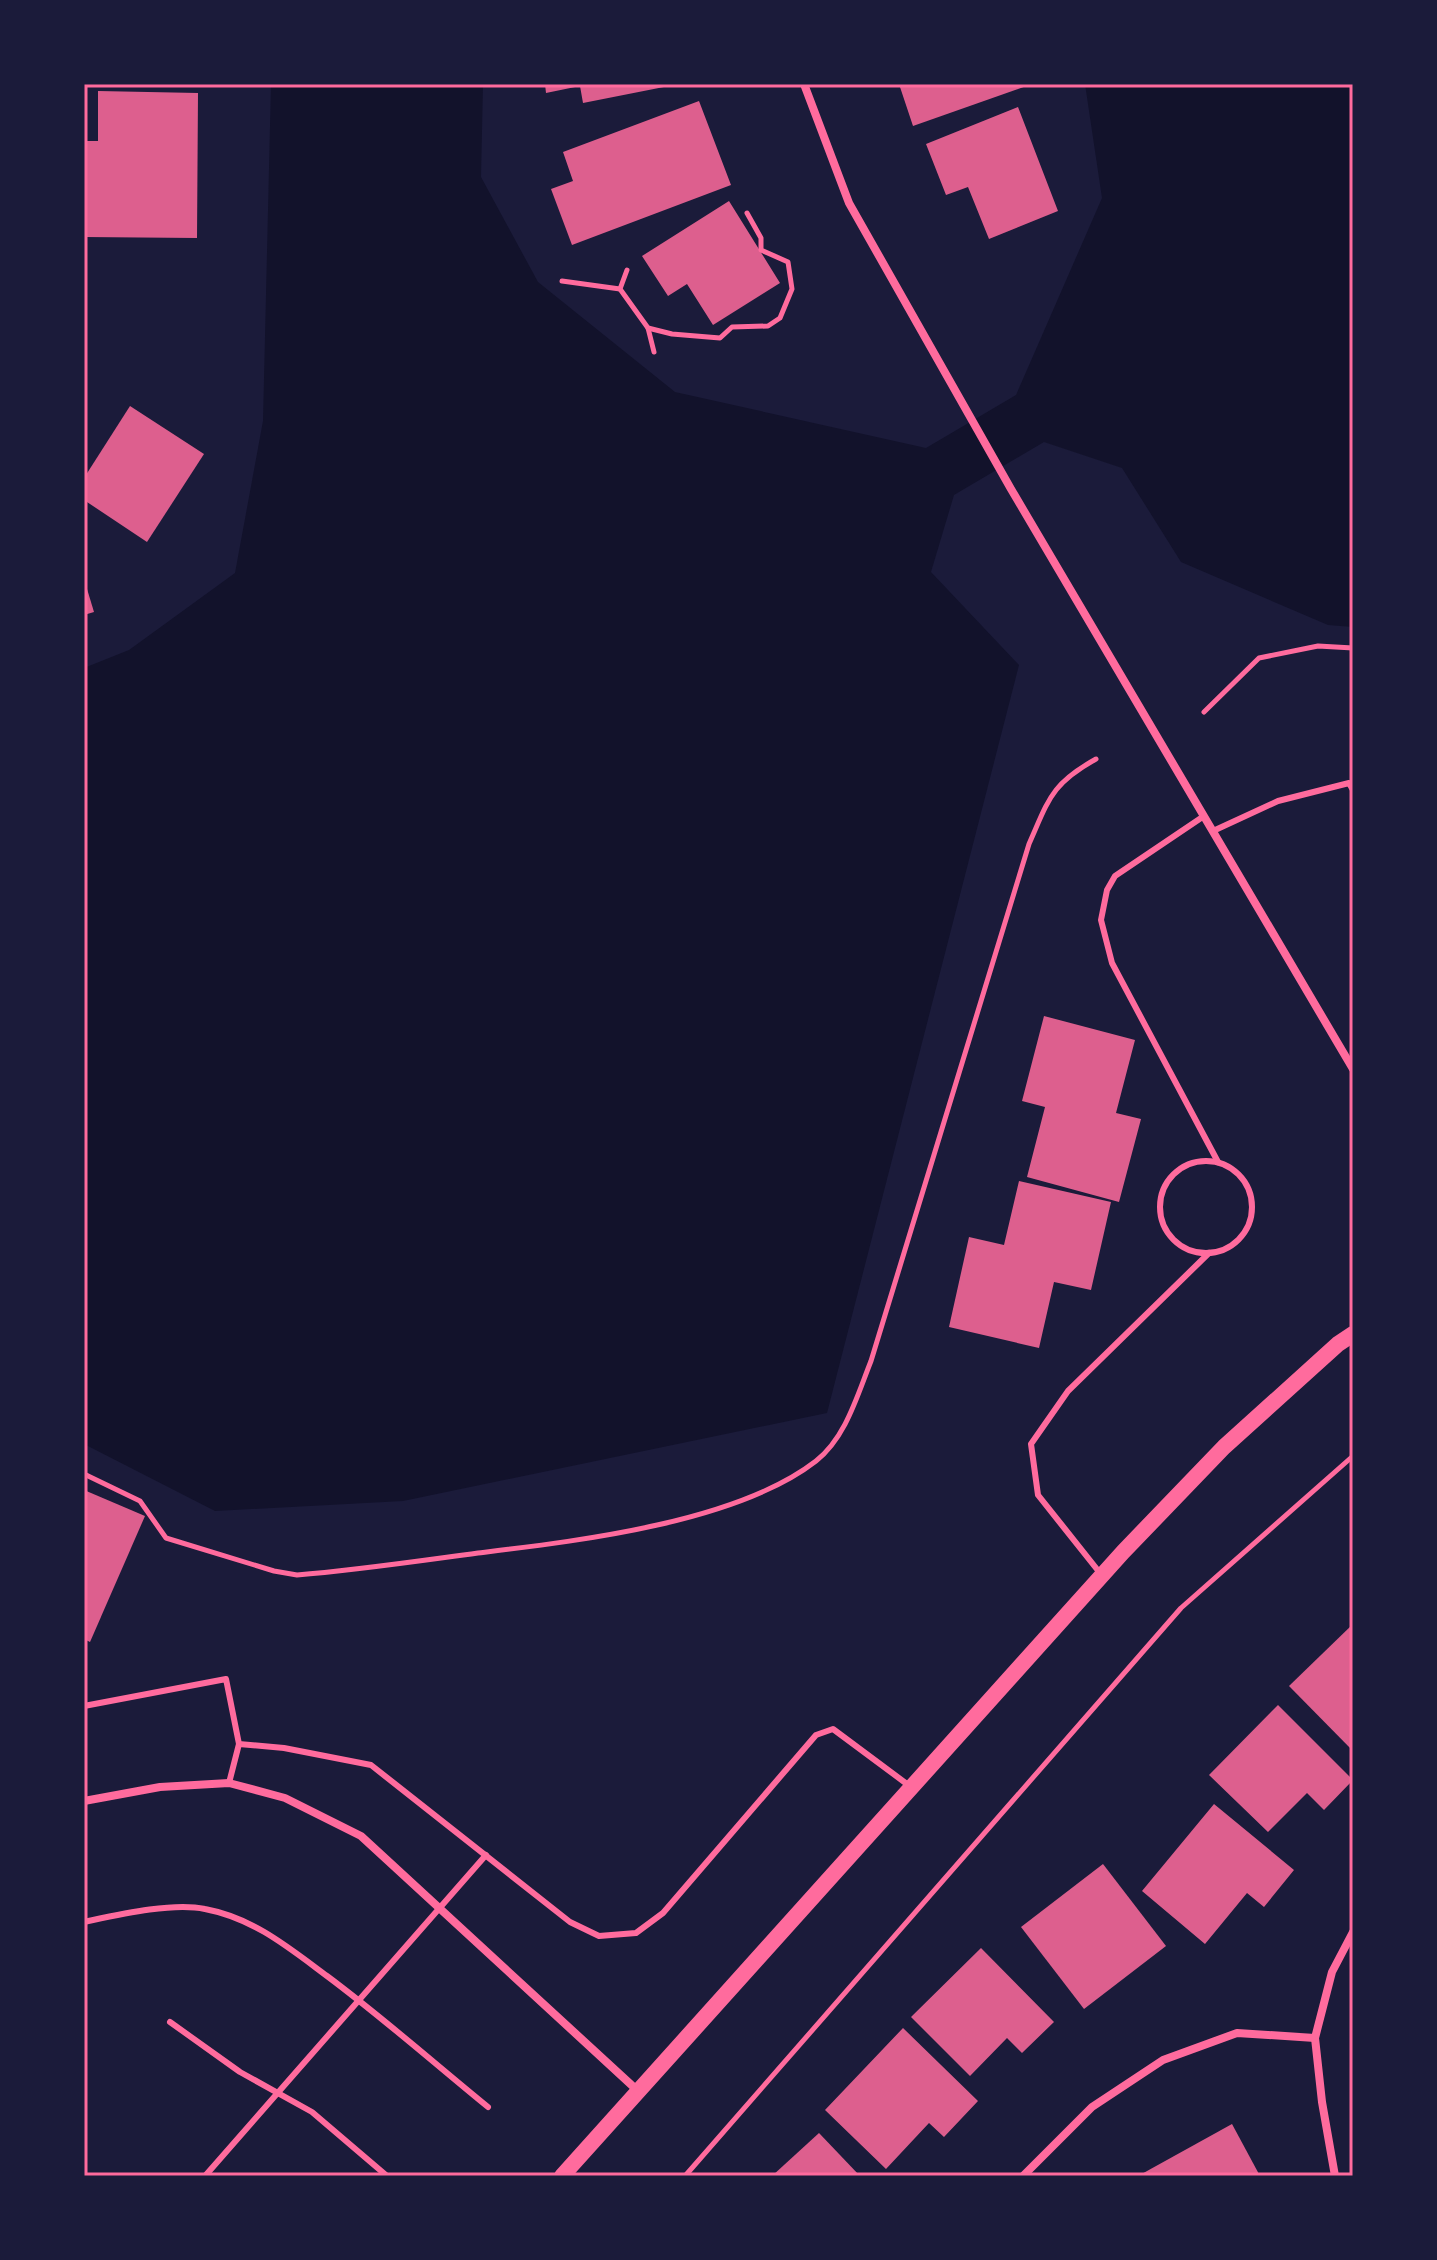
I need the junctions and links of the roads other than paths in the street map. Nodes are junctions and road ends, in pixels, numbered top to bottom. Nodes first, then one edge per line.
1 (804, 84) edge
2 (1352, 785) edge
3 (1204, 816) junction
4 (1213, 831) junction
5 (1353, 1069) edge
6 (1218, 1162) junction
7 (1209, 1253) junction
8 (1353, 1334) edge
9 (1102, 1576) junction
10 (84, 1706) edge
11 (239, 1744) junction
12 (229, 1783) junction
13 (911, 1787) junction
14 (84, 1801) edge
15 (486, 1855) junction
16 (439, 1908) junction
17 (84, 1922) edge
18 (1353, 1932) edge
19 (359, 2000) junction
20 (170, 2022) dead end
21 (1315, 2038) junction
22 (638, 2091) junction
23 (279, 2092) junction
24 (488, 2107) dead end
25 (206, 2176) edge
26 (387, 2176) edge
27 (562, 2176) edge
28 (1023, 2176) edge
29 (1335, 2176) edge

1 - 3 street
2 - 4 lane
3 - 4 street
3 - 6 lane
4 - 5 street
6 - 7 lane
6 - 7 lane
7 - 9 lane
8 - 9 main road
9 - 13 main road
10 - 11 lane
11 - 12 lane
11 - 15 lane
12 - 14 street
12 - 16 street
13 - 15 lane
13 - 22 main road
15 - 16 lane
16 - 19 lane
16 - 22 street
17 - 19 lane
18 - 21 street
19 - 23 lane
19 - 24 lane
20 - 23 lane
21 - 28 street
21 - 29 street
22 - 27 main road
23 - 25 lane
23 - 26 lane

